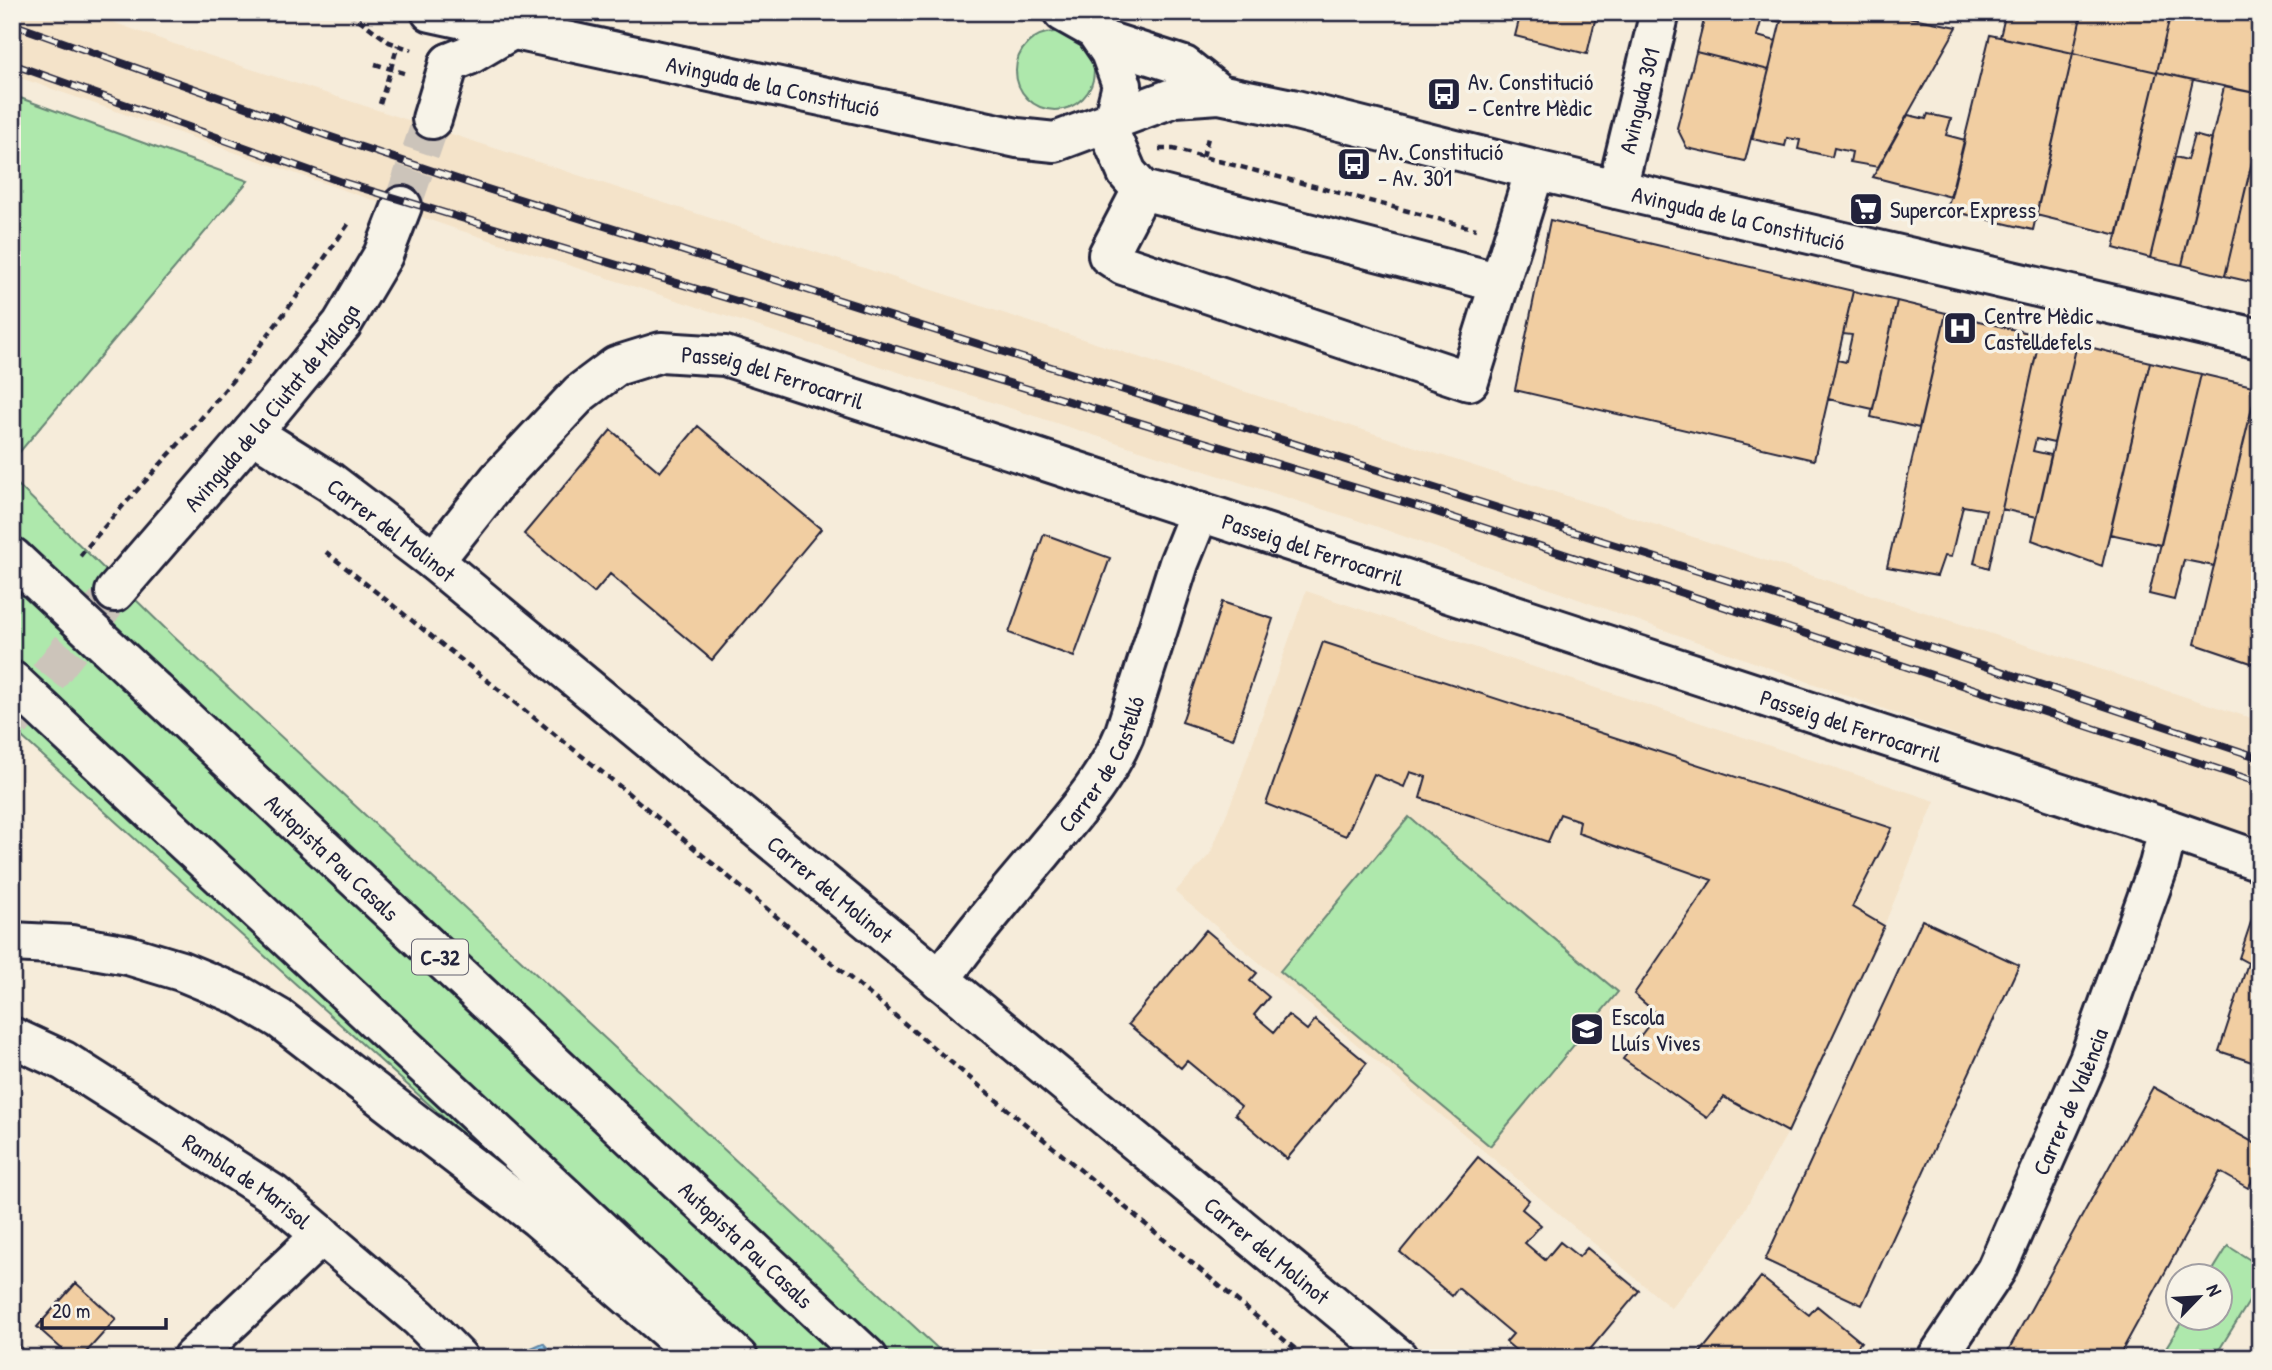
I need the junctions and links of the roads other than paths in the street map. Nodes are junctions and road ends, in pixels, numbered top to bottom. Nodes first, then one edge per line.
1 (417, 12) edge
2 (430, 12) edge
3 (1063, 12) edge
4 (1660, 12) edge
5 (510, 31) junction
6 (1103, 40) junction
7 (433, 57) junction
8 (1219, 94) junction
9 (432, 119) tunnel mouth
10 (1109, 123) junction
11 (1535, 170) junction
12 (1617, 189) junction
13 (1142, 190) junction
14 (402, 206) tunnel mouth
15 (1500, 283) junction
16 (2260, 338) edge
17 (252, 433) junction
18 (1200, 511) junction
19 (12, 557) edge
20 (433, 561) junction
21 (115, 592) tunnel mouth
22 (12, 681) edge
23 (2168, 829) junction
24 (2260, 861) edge
25 (12, 943) edge
26 (940, 980) junction
27 (12, 1037) edge
28 (322, 1235) junction
29 (192, 1358) edge
30 (458, 1358) edge
31 (701, 1358) edge
32 (738, 1358) edge
33 (868, 1358) edge
34 (1398, 1358) edge
35 (1937, 1358) edge

1 - 7 main road
2 - 5 main road, Avinguda de la Constitució
3 - 6 main road, Avinguda de la Constitució
4 - 12 main road, Avinguda 301
5 - 7 main road
5 - 10 main road, Avinguda de la Constitució
6 - 8 main road, Avinguda de la Constitució
6 - 10 main road, Avinguda de la Constitució
7 - 9 main road
8 - 10 main road, Avinguda de la Constitució
8 - 11 main road, Avinguda de la Constitució
10 - 13 main road
11 - 12 main road, Avinguda de la Constitució
11 - 15 main road
12 - 16 main road, Avinguda de la Constitució
13 - 15 main road
13 - 15 main road
14 - 17 main road, Avinguda de la Ciutat de Málaga
17 - 20 main road, Carrer del Molinot
17 - 21 main road, Avinguda de la Ciutat de Málaga
18 - 20 main road, Passeig del Ferrocarril
18 - 23 main road, Passeig del Ferrocarril
18 - 26 main road, Carrer de Castelló
19 - 33 main road, Autopista Pau Casals / C-32
20 - 26 main road, Carrer del Molinot
22 - 32 main road
23 - 24 main road, Passeig del Ferrocarril
23 - 35 main road, Carrer de València
25 - 31 main road
26 - 34 main road, Carrer del Molinot
27 - 28 main road, Rambla de Marisol
28 - 29 main road
28 - 30 main road, Rambla de Marisol

